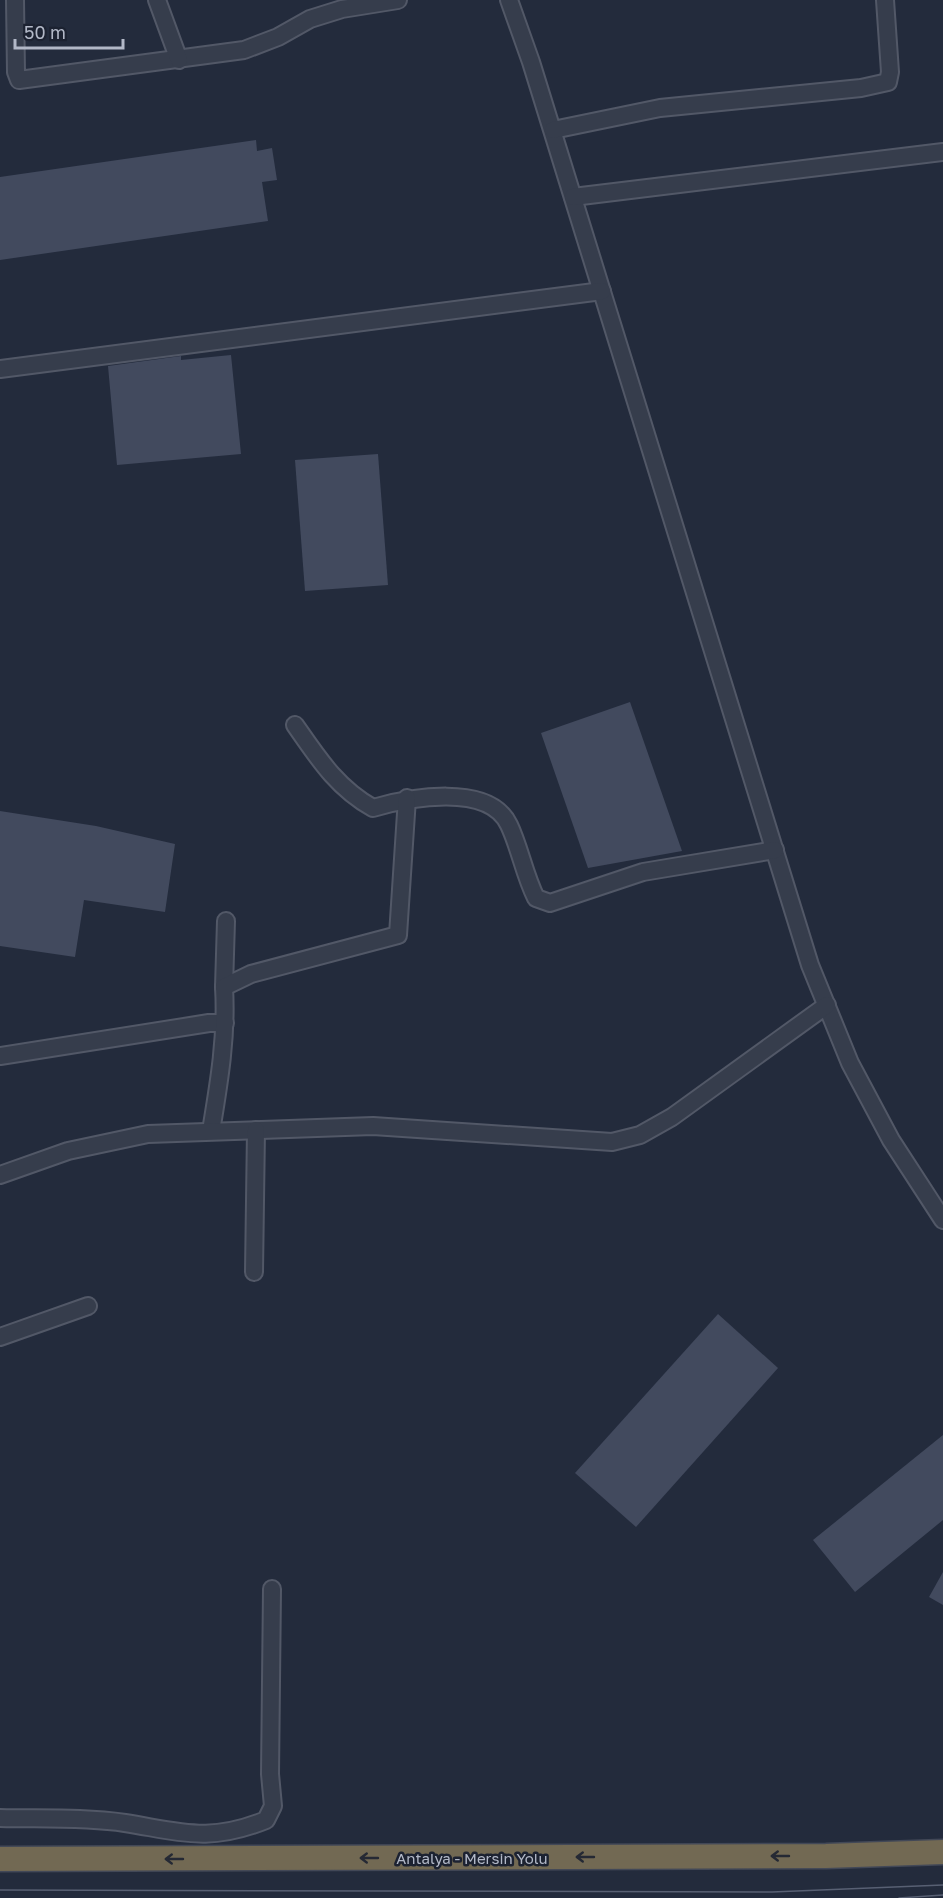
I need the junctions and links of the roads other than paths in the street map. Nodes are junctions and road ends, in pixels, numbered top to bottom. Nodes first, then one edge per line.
1 (15, 0) edge
2 (157, 0) edge
3 (398, 0) edge
4 (508, 0) edge
5 (885, 0) edge
6 (179, 60) junction
7 (553, 130) junction
8 (943, 152) edge
9 (573, 196) junction
10 (602, 291) junction
11 (0, 369) edge
12 (295, 725) dead end
13 (407, 798) junction
14 (775, 850) junction
15 (226, 921) dead end
16 (224, 987) junction
17 (826, 1005) junction
18 (225, 1023) junction
19 (0, 1056) edge
20 (256, 1130) junction
21 (211, 1131) junction
22 (0, 1175) edge
23 (943, 1220) edge
24 (254, 1272) dead end
25 (88, 1306) dead end
26 (0, 1337) edge
27 (272, 1589) dead end
28 (0, 1818) edge
29 (943, 1838) edge
30 (943, 1852) edge
31 (826, 1856) junction
32 (0, 1859) edge

1 - 6 street
2 - 6 street
3 - 6 street
4 - 7 street
5 - 7 street
7 - 9 street
8 - 9 street
9 - 10 street
10 - 11 street
10 - 14 street
12 - 13 street
13 - 14 street
13 - 16 street
14 - 17 street
15 - 16 street
16 - 18 street
17 - 20 street
17 - 23 street
18 - 19 street
18 - 21 street
20 - 21 street
20 - 24 street
21 - 22 street
25 - 26 street
27 - 28 street
29 - 31 highway
30 - 31 highway, Antalya - Mersin Yolu
31 -> 32 highway, Antalya - Mersin Yolu

